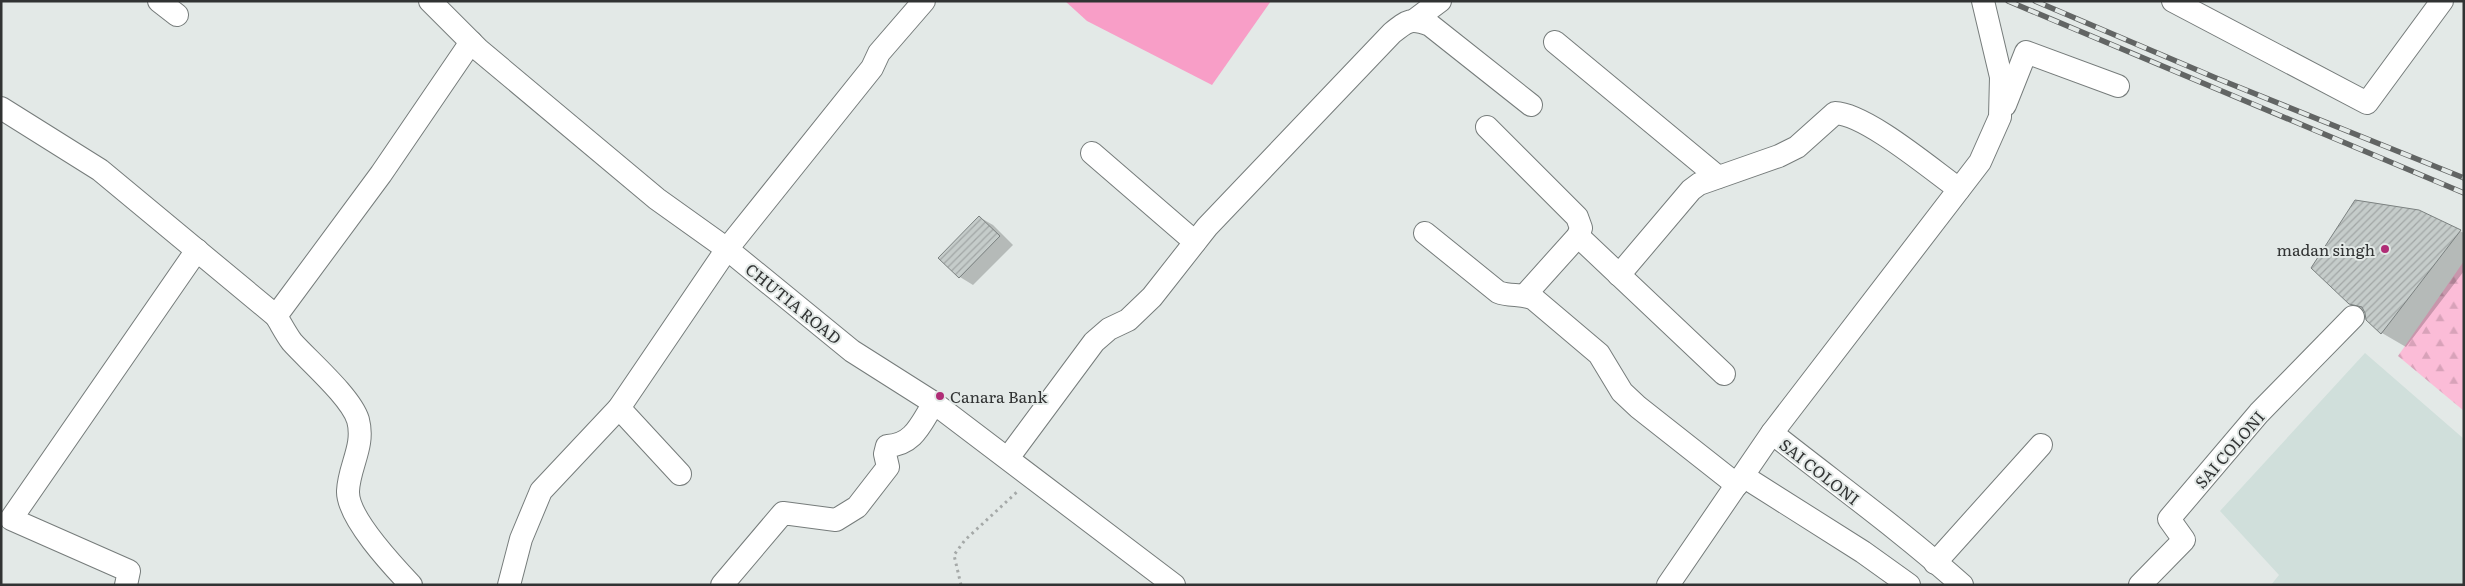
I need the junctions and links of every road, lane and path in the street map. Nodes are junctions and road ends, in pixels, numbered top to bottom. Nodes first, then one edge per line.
1 (158, 1) edge
2 (430, 1) edge
3 (924, 1) edge
4 (1440, 1) edge
5 (1983, 1) edge
6 (2173, 1) edge
7 (2442, 1) edge
8 (177, 15) dead end
9 (1416, 20) junction
10 (471, 42) junction
11 (1555, 42) dead end
12 (2118, 86) dead end
13 (1531, 105) dead end
14 (1, 108) edge
15 (2000, 117) junction
16 (1487, 127) dead end
17 (1092, 153) dead end
18 (1718, 177) junction
19 (1959, 189) junction
20 (1425, 233) dead end
21 (1578, 236) junction
22 (1195, 242) junction
23 (727, 249) junction
24 (197, 250) junction
25 (1619, 274) junction
26 (1525, 294) junction
27 (276, 316) junction
28 (2353, 317) dead end
29 (1724, 374) dead end
30 (934, 403) junction
31 (619, 408) junction
32 (1772, 433) junction
33 (2041, 445) dead end
34 (1008, 458) junction
35 (680, 474) dead end
36 (1032, 476) junction
37 (1740, 480) junction
38 (1935, 563) junction
39 (1675, 582) edge
40 (126, 585) edge
41 (411, 585) edge
42 (509, 585) edge
43 (722, 585) edge
44 (961, 585) edge
45 (1174, 585) edge
46 (1909, 585) edge
47 (1962, 585) edge
48 (2140, 585) edge

1 - 8 street
2 - 10 street, CHUTIA ROAD
3 - 23 street
4 - 9 street
5 - 15 street
6 - 7 street
9 - 13 street
9 - 22 street
10 - 23 street, CHUTIA ROAD
10 - 27 street
11 - 18 street
12 - 15 street
14 - 24 street
15 - 19 street
16 - 21 street
17 - 22 street
18 - 19 street
18 - 25 street
19 - 32 street
20 - 26 street
21 - 25 street
21 - 26 street
22 - 34 street
23 - 30 street, CHUTIA ROAD
23 - 31 street
24 - 27 street
24 - 40 street
25 - 29 street
26 - 37 street
27 - 41 street
28 - 48 street, SAI COLONI
30 - 34 street, CHUTIA ROAD
30 - 43 street
31 - 35 street
31 - 42 street
32 - 37 street
32 - 38 street, SAI COLONI
33 - 38 street
34 - 36 street, CHUTIA ROAD
36 - 44 path
36 - 45 street, CHUTIA ROAD
37 - 39 street
37 - 46 street
38 - 47 street, SAI COLONI

